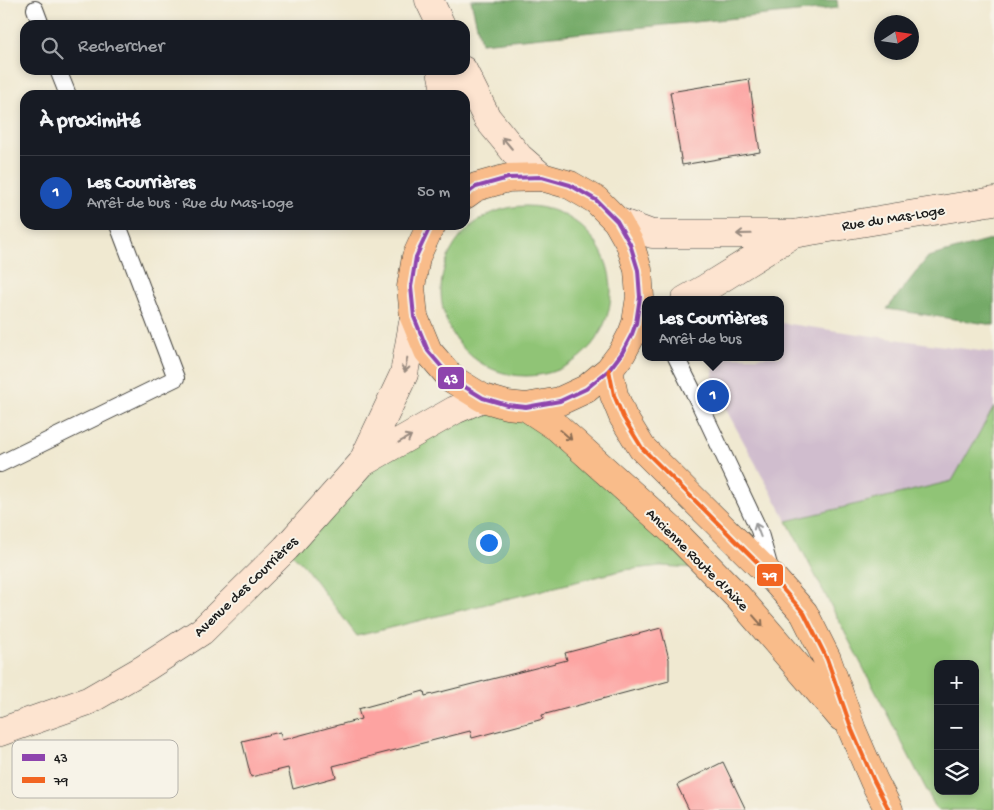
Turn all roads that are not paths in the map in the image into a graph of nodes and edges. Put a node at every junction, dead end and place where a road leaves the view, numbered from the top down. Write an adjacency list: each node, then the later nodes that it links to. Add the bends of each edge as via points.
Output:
1 (428, 0): 4 (main road); 5 (main road)
2 (35, 9): 3 (lane)
3 (39, 20)
4 (431, 20)
5 (438, 20)
6 (60, 75): 9 (lane)
7 (441, 75): 10 (main road)
8 (466, 75): 11 (main road, one-way to 8, via 519,157 487,118)
9 (66, 90)
10 (445, 90)
11 (542, 177): 12 (main road, via 508,178); 14 (main road, via 570,185 596,200)
12 (470, 191)
13 (994, 201): 17 (main road, Rue du Mas-Loge)
14 (616, 221): 17 (main road, Rue du Mas-Loge, one-way to 14, via 652,234); 20 (main road, via 630,244 638,270)
15 (120, 230): 26 (lane, via 176,378)
16 (429, 230): 19 (main road, via 416,257 411,287)
17 (792, 234): 18 (main road, Rue du Mas-Loge)
18 (692, 296)
19 (414, 317): 23 (main road, via 428,351 452,379); 25 (main road, Avenue des Courrières, one-way to 25, via 404,374)
20 (640, 328): 22 (main road)
21 (678, 361): 27 (lane, one-way to 21, via 759,530)
22 (608, 370): 24 (main road, via 586,389 560,401); 27 (main road, via 623,417 642,448)
23 (483, 398): 24 (main road); 25 (main road, Avenue des Courrières, one-way to 23, via 455,410)
24 (526, 407): 29 (main road, Ancienne Route d'Aixe, one-way to 29, via 558,428 676,533 738,597)
25 (362, 463): 28 (main road, Avenue des Courrières, via 286,548 202,631 88,701)
26 (0, 464)
27 (772, 577): 29 (main road, via 804,613 827,658)
28 (1, 728)
29 (852, 730): 30 (main road)
30 (885, 803)

